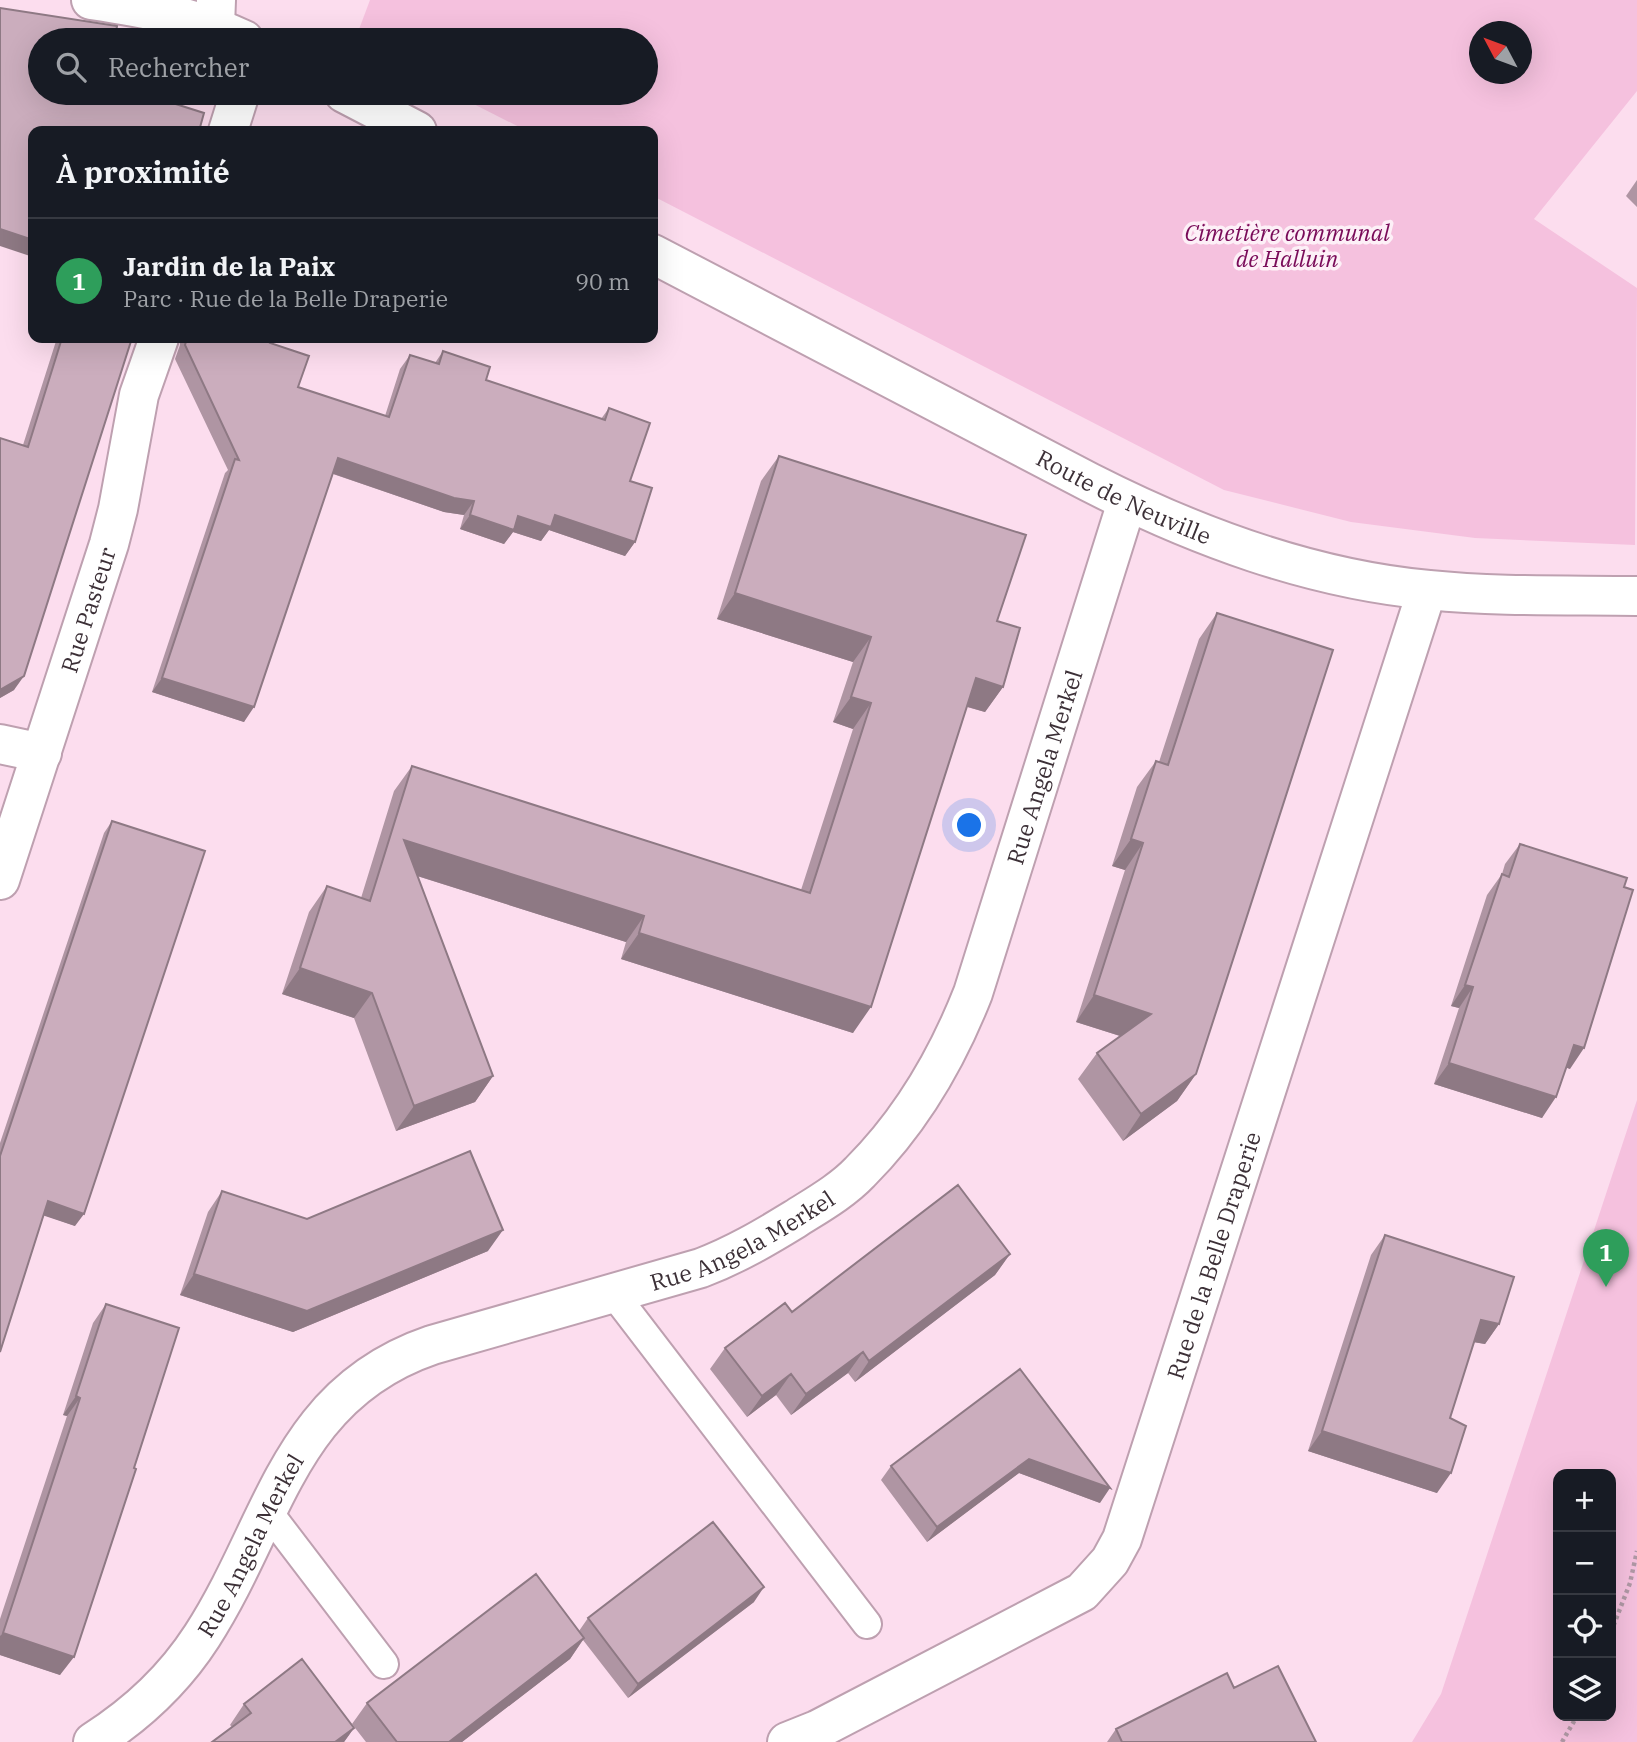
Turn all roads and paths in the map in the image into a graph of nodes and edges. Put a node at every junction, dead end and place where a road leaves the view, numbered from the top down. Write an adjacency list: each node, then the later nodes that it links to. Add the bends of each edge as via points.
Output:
1 (91, 0): 2 (street)
2 (225, 22)
3 (236, 105): 5 (street)
4 (367, 105): 6 (street)
5 (230, 126)
6 (407, 126)
7 (658, 257): 9 (street, Route de Neuville)
8 (157, 343): 13 (street, Rue Pasteur, via 139,395 109,544)
9 (1127, 502): 10 (street, Route de Neuville, via 1283,562); 15 (street, Rue Angela Merkel, via 973,993 959,1030 923,1091 859,1174 811,1209 726,1259)
10 (1427, 590): 11 (street, Route de Neuville); 23 (street, Rue de la Belle Draperie, via 1126,1525 1110,1561 1082,1592)
11 (1637, 596)
12 (0, 744): 13 (street)
13 (42, 753): 14 (street, Rue Pasteur)
14 (0, 880)
15 (614, 1294): 16 (street, Rue Angela Merkel, via 432,1345 386,1364 327,1413 298,1453); 19 (lane)
16 (268, 1512): 20 (lane); 22 (street, Rue Angela Merkel, via 218,1609 185,1660 145,1705)
17 (1637, 1551): 18 (path)
18 (1616, 1619)
19 (867, 1624)
20 (384, 1664)
21 (1574, 1721): 24 (path)
22 (93, 1742)
23 (787, 1742)
24 (1562, 1742)

